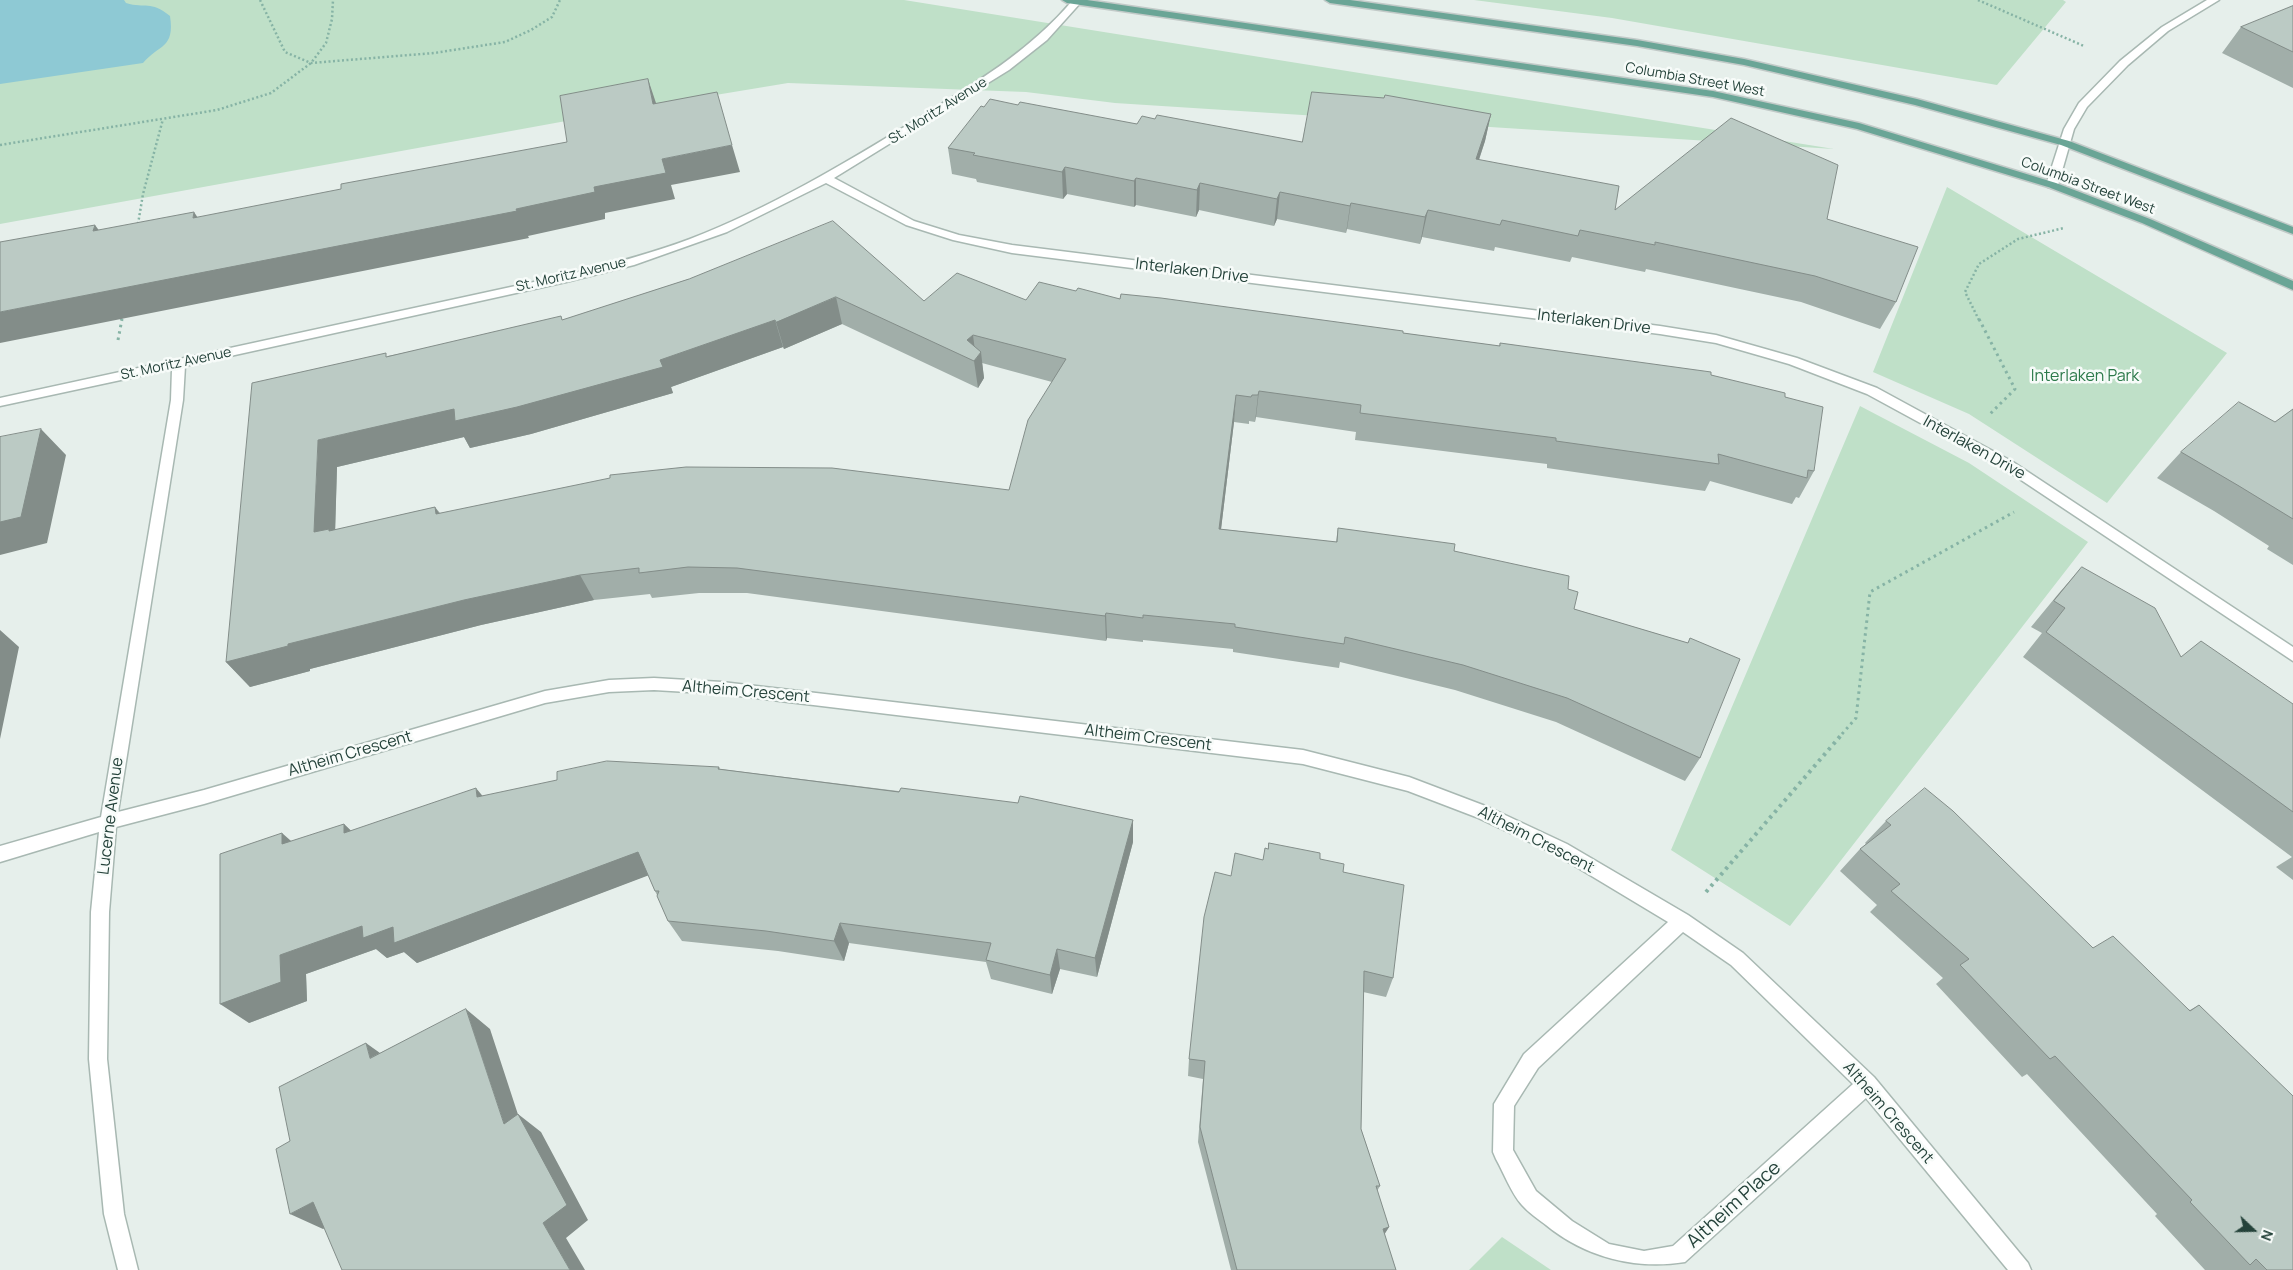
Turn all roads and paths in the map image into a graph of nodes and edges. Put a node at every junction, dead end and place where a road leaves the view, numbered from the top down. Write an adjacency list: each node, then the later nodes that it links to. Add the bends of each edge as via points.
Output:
1 (260, 0): 9 (path, via 266,7 284,52)
2 (333, 0): 9 (path, via 326,43)
3 (560, 0): 9 (path, via 552,16 505,42 434,53)
4 (1074, 0): 13 (street, St. Moritz Avenue, via 1037,46 1006,69); 14 (main road, Columbia Street West, via 1713,94 1859,126)
5 (1330, 0): 11 (main road, Columbia Street West, via 1638,43 1744,62 1917,102)
6 (1978, 0): 8 (path)
7 (2214, 0): 11 (street, via 2165,29 2124,63 2083,105)
8 (2084, 46)
9 (311, 63): 10 (path, via 271,93 217,110)
10 (163, 119): 12 (path); 17 (path)
11 (2065, 143): 14 (street); 16 (main road, Columbia Street West)
12 (0, 145)
13 (827, 179): 21 (street, St. Moritz Avenue, via 758,216 691,243 618,265); 25 (street, Interlaken Drive, via 910,223 957,238 1012,249 1660,330 1716,339 1794,361 1872,391 2008,465)
14 (2052, 185): 18 (main road, Columbia Street West, via 2155,225)
15 (2069, 227): 23 (path, via 2018,239 1979,264 1965,292 2016,389)
16 (2293, 231)
17 (136, 232)
18 (2293, 286)
19 (124, 309): 20 (path)
20 (117, 347)
21 (179, 364): 22 (street, St. Moritz Avenue); 26 (street, Lucerne Avenue, via 177,400)
22 (0, 402)
23 (1986, 418)
24 (2017, 510): 28 (path, via 1870,592 1856,718)
25 (2293, 655)
26 (108, 822): 27 (street, Altheim Crescent); 28 (street, Altheim Crescent, via 545,697 654,684 722,688 1303,757 1360,770 1409,784 1482,812 1561,849); 30 (street, Lucerne Avenue, via 100,912 98,1059 114,1214)
27 (0, 854)
28 (1682, 921): 29 (street, Altheim Crescent, via 1737,958); 29 (street, Altheim Place, via 1531,1061 1504,1104 1503,1152 1529,1198 1565,1228 1605,1253 1644,1261 1678,1255)
29 (1867, 1084): 31 (street, Altheim Crescent)
30 (128, 1270)
31 (2022, 1270)

